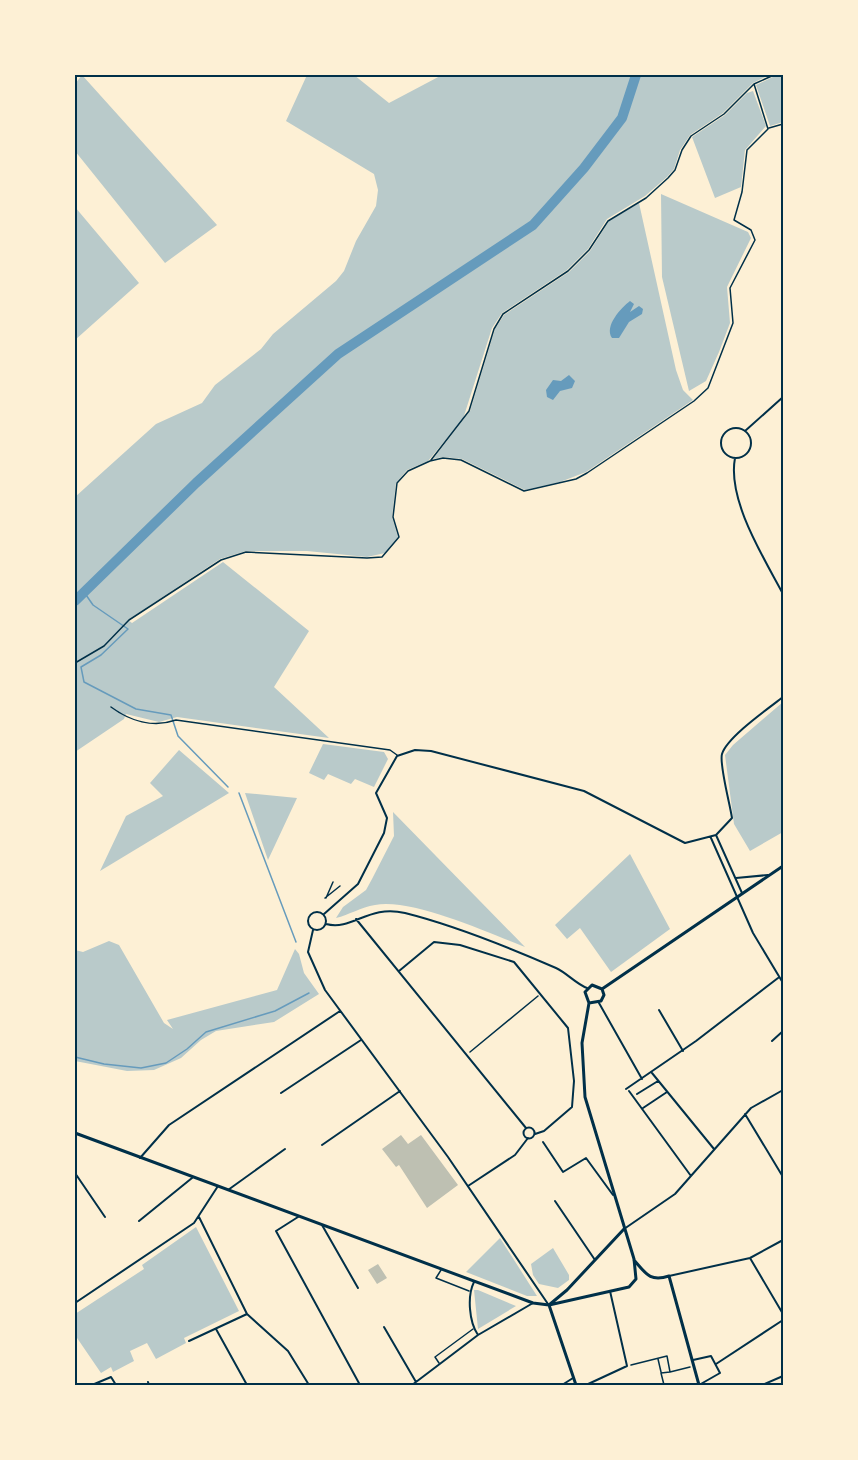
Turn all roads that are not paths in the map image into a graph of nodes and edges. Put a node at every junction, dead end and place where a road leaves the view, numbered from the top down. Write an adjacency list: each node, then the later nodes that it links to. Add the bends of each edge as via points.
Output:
1 (783, 398): 2 (street)
2 (745, 431): 3 (street, via 751,439 750,448 744,456); 3 (street, via 736,429 724,436 723,450)
3 (735, 458): 4 (street, via 736,494)
4 (783, 594)
5 (783, 697): 8 (street, via 722,753 732,818)
6 (111, 706): 7 (lane, via 122,715 160,726 176,720 390,750)
7 (397, 756): 9 (street, via 415,750 452,755 584,791 685,843); 17 (street, via 376,792 387,818 384,833 362,879)
8 (716, 835): 9 (street); 12 (street)
9 (711, 837): 16 (street)
10 (783, 866): 11 (street)
11 (768, 875): 12 (street); 15 (street)
12 (735, 878): 15 (street)
13 (333, 882): 14 (lane, via 325,898)
14 (340, 886)
15 (741, 893): 16 (street)
16 (736, 897): 22 (street); 25 (street)
17 (324, 914): 19 (street); 20 (street, via 316,912 309,916 308,924)
18 (356, 919): 19 (street, via 343,926); 21 (street); 24 (street, via 391,910 441,923 557,968)
19 (326, 924): 20 (street, via 321,930)
20 (313, 930): 29 (street, via 309,957 325,990)
21 (399, 971): 44 (street); 46 (street, via 434,942 460,945 514,962 568,1028 574,1081 571,1110)
22 (778, 978): 23 (street); 33 (street)
23 (783, 983)
24 (587, 988): 25 (street, via 594,985); 26 (street, via 585,997)
25 (602, 989): 27 (street, via 604,995)
26 (589, 1003): 27 (street); 60 (street, via 582,1043 583,1082)
27 (599, 1003): 35 (street)
28 (659, 1010): 33 (street)
29 (341, 1011): 31 (street); 52 (street, via 170,1125)
30 (783, 1031): 32 (street)
31 (361, 1040): 38 (street); 40 (street)
32 (772, 1041)
33 (683, 1051): 34 (street)
34 (651, 1073): 35 (street); 36 (street)
35 (642, 1079): 42 (street, via 628,1090)
36 (658, 1081): 39 (street); 41 (street)
37 (783, 1090): 43 (street)
38 (400, 1091): 49 (street); 58 (street)
39 (667, 1092): 42 (street); 51 (street)
40 (281, 1093)
41 (637, 1095)
42 (643, 1108): 54 (street)
43 (745, 1114): 51 (street); 56 (street)
44 (526, 1128): 46 (street, via 533,1128); 47 (street)
45 (75, 1133): 52 (street)
46 (535, 1134): 47 (street)
47 (528, 1138): 58 (street, via 515,1155)
48 (543, 1142): 60 (street, via 562,1172 586,1158)
49 (322, 1145)
50 (285, 1149): 59 (street)
51 (714, 1149): 54 (street)
52 (140, 1158): 55 (street)
53 (75, 1173): 63 (street)
54 (691, 1176): 67 (street, via 675,1194)
55 (193, 1177): 57 (street); 65 (street)
56 (783, 1177)
57 (218, 1186): 59 (street); 64 (street)
58 (468, 1186): 80 (street)
59 (228, 1190): 62 (street)
60 (613, 1195): 67 (street)
61 (555, 1201): 71 (street)
62 (299, 1216): 66 (street); 99 (street, via 276,1231)
63 (105, 1217)
64 (199, 1217): 78 (street); 81 (street)
65 (139, 1221)
66 (322, 1225): 72 (street); 75 (street)
67 (624, 1229): 70 (street); 71 (street)
68 (783, 1240): 69 (street)
69 (750, 1258): 73 (street); 82 (street)
70 (634, 1259): 73 (street, via 647,1276 656,1280); 77 (street, via 636,1279 629,1287)
71 (595, 1260): 80 (street)
72 (441, 1269): 74 (street); 76 (lane, via 436,1278)
73 (669, 1276): 89 (street)
74 (474, 1282): 76 (street); 79 (street)
75 (358, 1288)
76 (469, 1291): 85 (street)
77 (610, 1291): 80 (street); 102 (street, via 627,1366)
78 (75, 1303)
79 (533, 1303): 80 (street); 87 (street)
80 (549, 1305): 93 (street)
81 (247, 1314): 86 (street); 98 (street, via 288,1351)
82 (783, 1314)
83 (783, 1320): 91 (street)
84 (384, 1327): 94 (street)
85 (474, 1328): 87 (street); 90 (lane, via 435,1357)
86 (216, 1329): 88 (street); 97 (street)
87 (478, 1335): 90 (street)
88 (189, 1341)
89 (693, 1360): 91 (street, via 711,1356); 103 (street)
90 (440, 1363): 94 (street)
91 (716, 1364): 103 (street, via 720,1373)
92 (783, 1376): 104 (street)
93 (573, 1378): 100 (street); 101 (street)
94 (414, 1384)
95 (92, 1385): 96 (street, via 111,1377)
96 (116, 1385)
97 (247, 1385)
98 (309, 1385)
99 (360, 1385)
100 (562, 1385)
101 (576, 1385)
102 (586, 1385)
103 (699, 1385)
104 (762, 1385)

